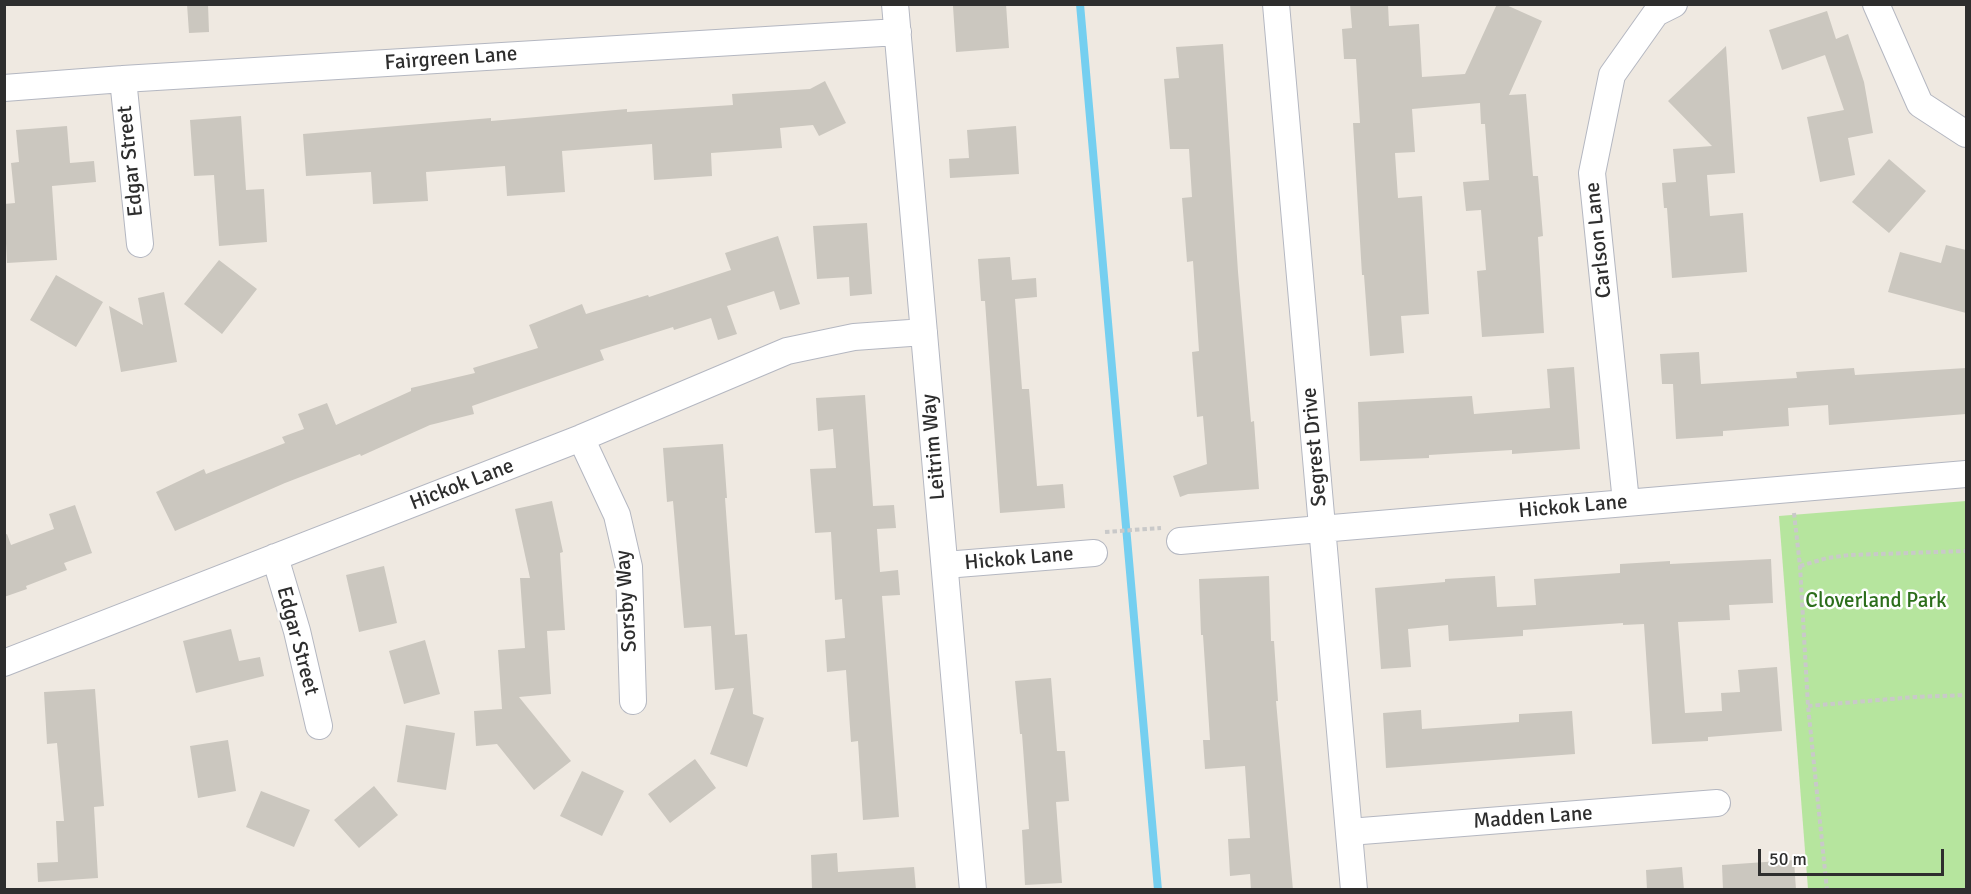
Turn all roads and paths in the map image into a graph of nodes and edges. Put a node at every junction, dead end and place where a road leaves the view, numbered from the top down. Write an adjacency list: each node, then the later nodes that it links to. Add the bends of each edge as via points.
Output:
1 (895, 4): 5 (street, Leitrim Way)
2 (1276, 4): 16 (street, Segrest Drive)
3 (1674, 4): 14 (street, Carlson Lane, via 1656,13 1612,75 1592,173)
4 (1876, 4): 8 (street, via 1920,104)
5 (898, 32): 6 (street, Fairgreen Lane); 10 (street, Leitrim Way)
6 (123, 79): 7 (street, Fairgreen Lane); 9 (street, Edgar Street)
7 (4, 88)
8 (1966, 134)
9 (140, 244)
10 (924, 332): 11 (street, Hickok Lane, via 854,337 787,351); 21 (street, Leitrim Way)
11 (581, 438): 20 (street, Hickok Lane); 25 (street, Sorsby Way, via 617,515 629,567)
12 (1966, 474): 13 (street, Hickok Lane)
13 (1790, 488): 14 (street, Hickok Lane); 22 (path)
14 (1626, 502): 16 (street, Hickok Lane)
15 (1112, 531): 17 (path)
16 (1322, 531): 17 (street, Hickok Lane); 29 (street, Segrest Drive)
17 (1170, 535)
18 (1966, 551): 22 (path, via 1849,555)
19 (1094, 553): 21 (street, Hickok Lane)
20 (275, 557): 23 (street, Hickok Lane); 27 (street, Edgar Street)
21 (945, 565): 30 (street, Leitrim Way)
22 (1800, 566): 26 (path)
23 (4, 663)
24 (1966, 695): 26 (path)
25 (633, 701)
26 (1808, 706): 32 (path)
27 (319, 726)
28 (1717, 803): 29 (street, Madden Lane)
29 (1349, 832): 31 (street, Segrest Drive)
30 (973, 890)
31 (1354, 890)
32 (1827, 890)

